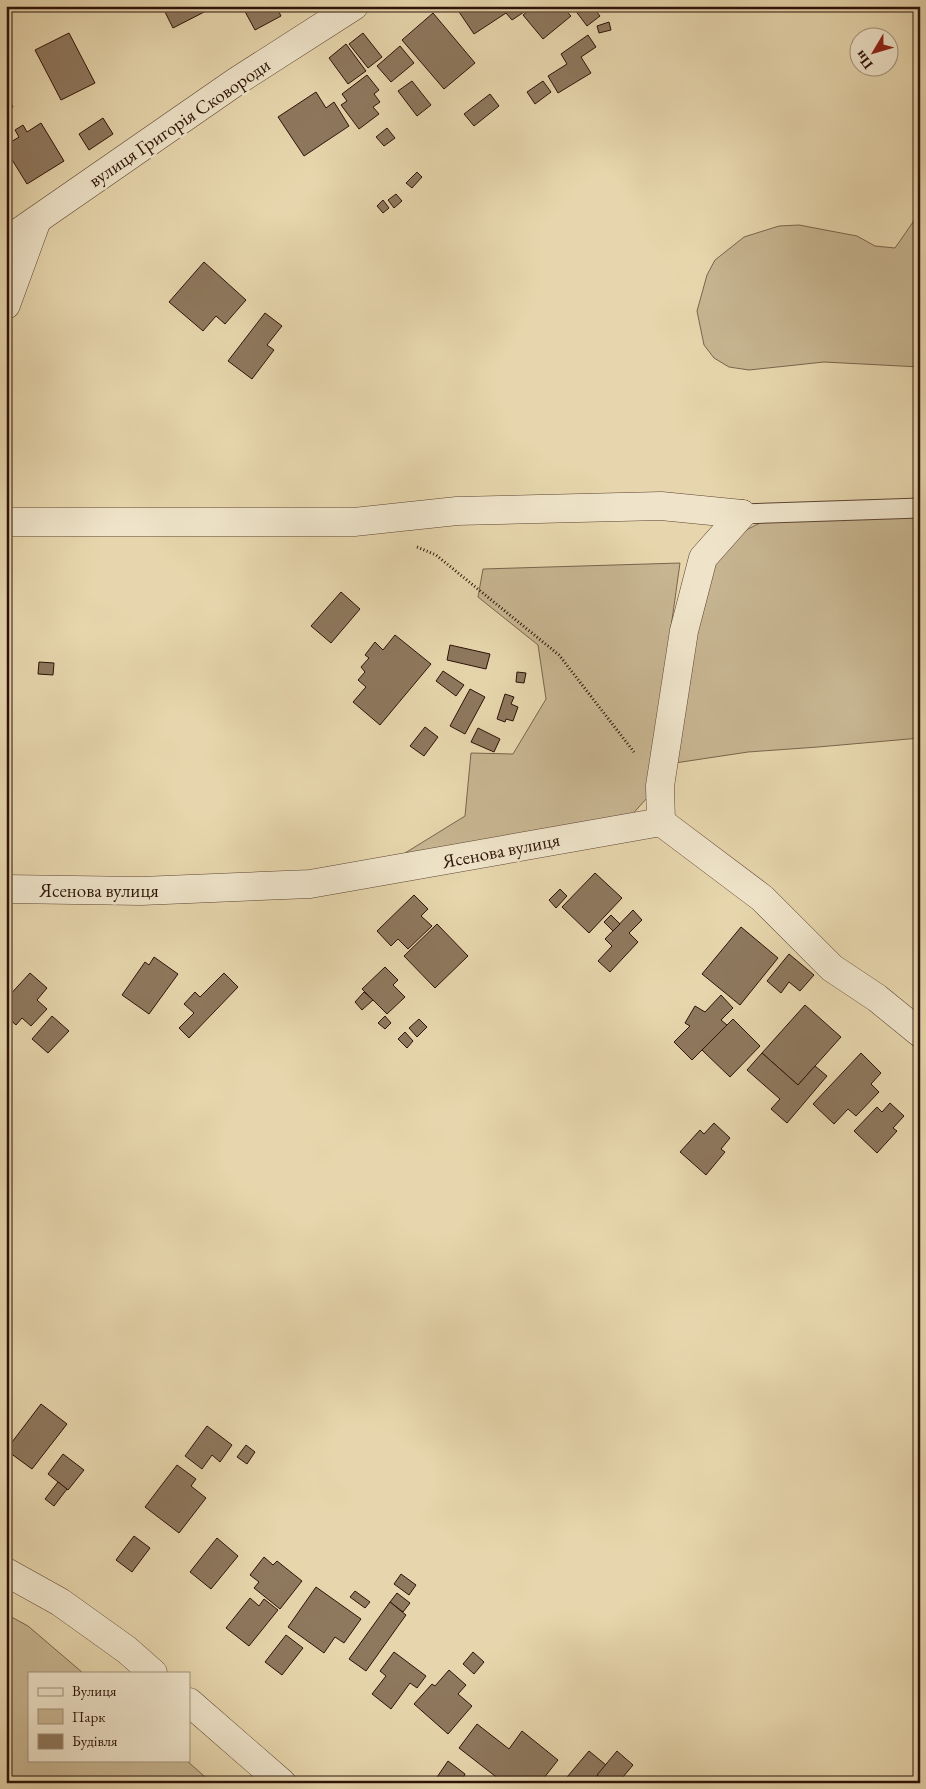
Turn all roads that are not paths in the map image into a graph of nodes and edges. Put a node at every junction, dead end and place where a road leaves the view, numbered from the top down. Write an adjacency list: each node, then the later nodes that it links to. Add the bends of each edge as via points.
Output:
1 (354, 6): 2 (street, вулиця Григорія Сковороди, via 237,81)
2 (37, 220): 3 (street, вулиця Григорія Сковороди); 4 (street)
3 (6, 241)
4 (6, 305)
5 (920, 508): 6 (lane)
6 (742, 514): 7 (street, via 661,506 457,511 354,522); 8 (street, via 704,558 684,631 660,786)
7 (6, 522)
8 (661, 822): 9 (street, Ясенова вулиця, via 310,884 141,891); 10 (street, via 762,898 832,968)
9 (6, 889)
10 (920, 1032)
11 (6, 1572): 12 (street, via 60,1602)
12 (152, 1672)
13 (190, 1703): 14 (street)
14 (282, 1783)

